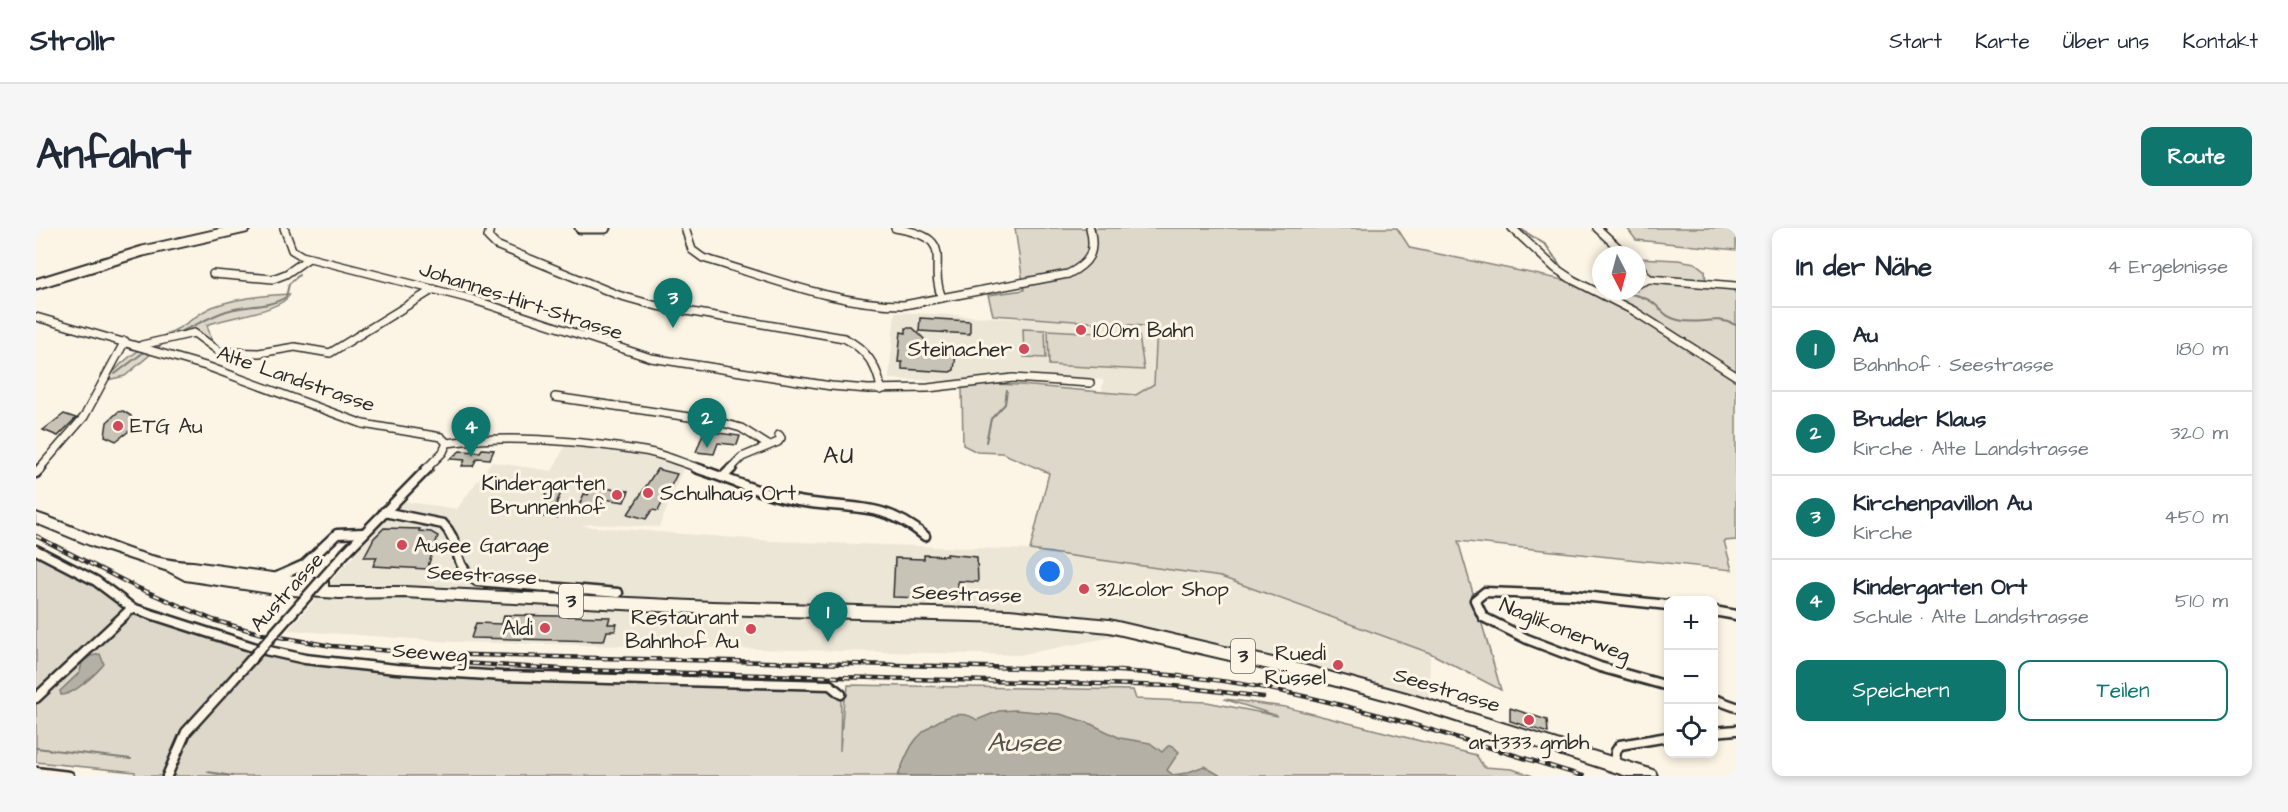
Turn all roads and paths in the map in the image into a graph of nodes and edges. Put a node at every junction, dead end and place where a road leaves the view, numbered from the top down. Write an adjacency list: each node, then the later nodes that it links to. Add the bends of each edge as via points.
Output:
1 (245, 228): 17 (street, via 131,254)
2 (284, 228): 12 (street, Johannes-Hirt-Strasse, via 292,250)
3 (489, 228): 28 (street, via 488,237 496,244 634,300 685,313 844,338 868,354)
4 (580, 228): 5 (street)
5 (605, 228)
6 (685, 228): 21 (street, via 692,250 704,258 848,301 893,305)
7 (895, 228): 21 (street, via 928,236 935,245)
8 (1090, 228): 21 (street, via 1094,254 1080,268 1054,278)
9 (1512, 228): 19 (street, via 1555,268)
10 (1597, 228): 11 (street)
11 (1616, 246)
12 (309, 258): 13 (street, via 273,279); 20 (street, Johannes-Hirt-Strasse)
13 (213, 274)
14 (1646, 275): 15 (street)
15 (1649, 279): 16 (street); 18 (street)
16 (1646, 280)
17 (36, 285)
18 (1736, 285)
19 (1592, 286)
20 (434, 289): 25 (street, via 330,353 295,347 259,353 220,352 194,333); 28 (street, Johannes-Hirt-Strasse, via 645,357)
21 (942, 298)
22 (1616, 300): 26 (street)
23 (36, 317): 24 (street, Alte Landstrasse)
24 (124, 341): 25 (street, Alte Landstrasse); 33 (street, via 84,417)
25 (140, 346): 31 (street, Alte Landstrasse, via 214,369 333,415 363,424 441,436)
26 (1736, 376)
27 (1090, 383): 28 (street, Johannes-Hirt-Strasse, via 1013,378)
28 (881, 390)
29 (555, 397): 32 (street, via 716,421 741,428)
30 (779, 435): 32 (street, via 778,442)
31 (447, 443): 34 (street, Alte Landstrasse, via 530,440 624,447 668,456); 35 (street, Austrasse, via 443,452)
32 (768, 445): 34 (street, via 742,457)
33 (36, 473)
34 (725, 475): 38 (street, Alte Landstrasse, via 796,501 888,512)
35 (384, 512): 37 (street, Austrasse); 45 (street, via 443,524 455,540 458,564 464,575 477,581)
36 (36, 518): 41 (main road, Seestrasse / 3)
37 (364, 533): 40 (street, via 345,530 327,541); 61 (street, Austrasse, bridge, via 186,732)
38 (925, 536)
39 (36, 550): 47 (street, Seeweg, via 96,581)
40 (305, 565): 42 (street); 43 (street)
41 (172, 567): 42 (main road, Seestrasse / 3); 44 (main road, Seestrasse / 3, via 185,575 276,589)
42 (270, 579): 43 (main road, Seestrasse / 3)
43 (313, 584): 44 (main road, Seestrasse / 3)
44 (369, 591): 58 (main road, Seestrasse / 3, via 615,604 1009,616 1109,626 1406,699)
45 (618, 593)
46 (1664, 605): 50 (street, Naglikonerweg, via 1573,595 1485,592 1475,600 1483,617 1527,639)
47 (132, 608): 51 (street, Seeweg, via 256,648 304,659 503,676 830,685); 52 (street)
48 (1718, 612): 49 (street)
49 (1736, 615)
50 (1664, 685)
51 (841, 694)
52 (36, 698)
53 (1718, 701): 54 (street)
54 (1736, 707)
55 (1736, 730): 56 (street)
56 (1718, 732)
57 (1664, 738): 58 (street, via 1620,746)
58 (1614, 765): 62 (main road, Seestrasse / 3)
59 (36, 772): 60 (street)
60 (69, 776)
61 (167, 776)
62 (1650, 776)

